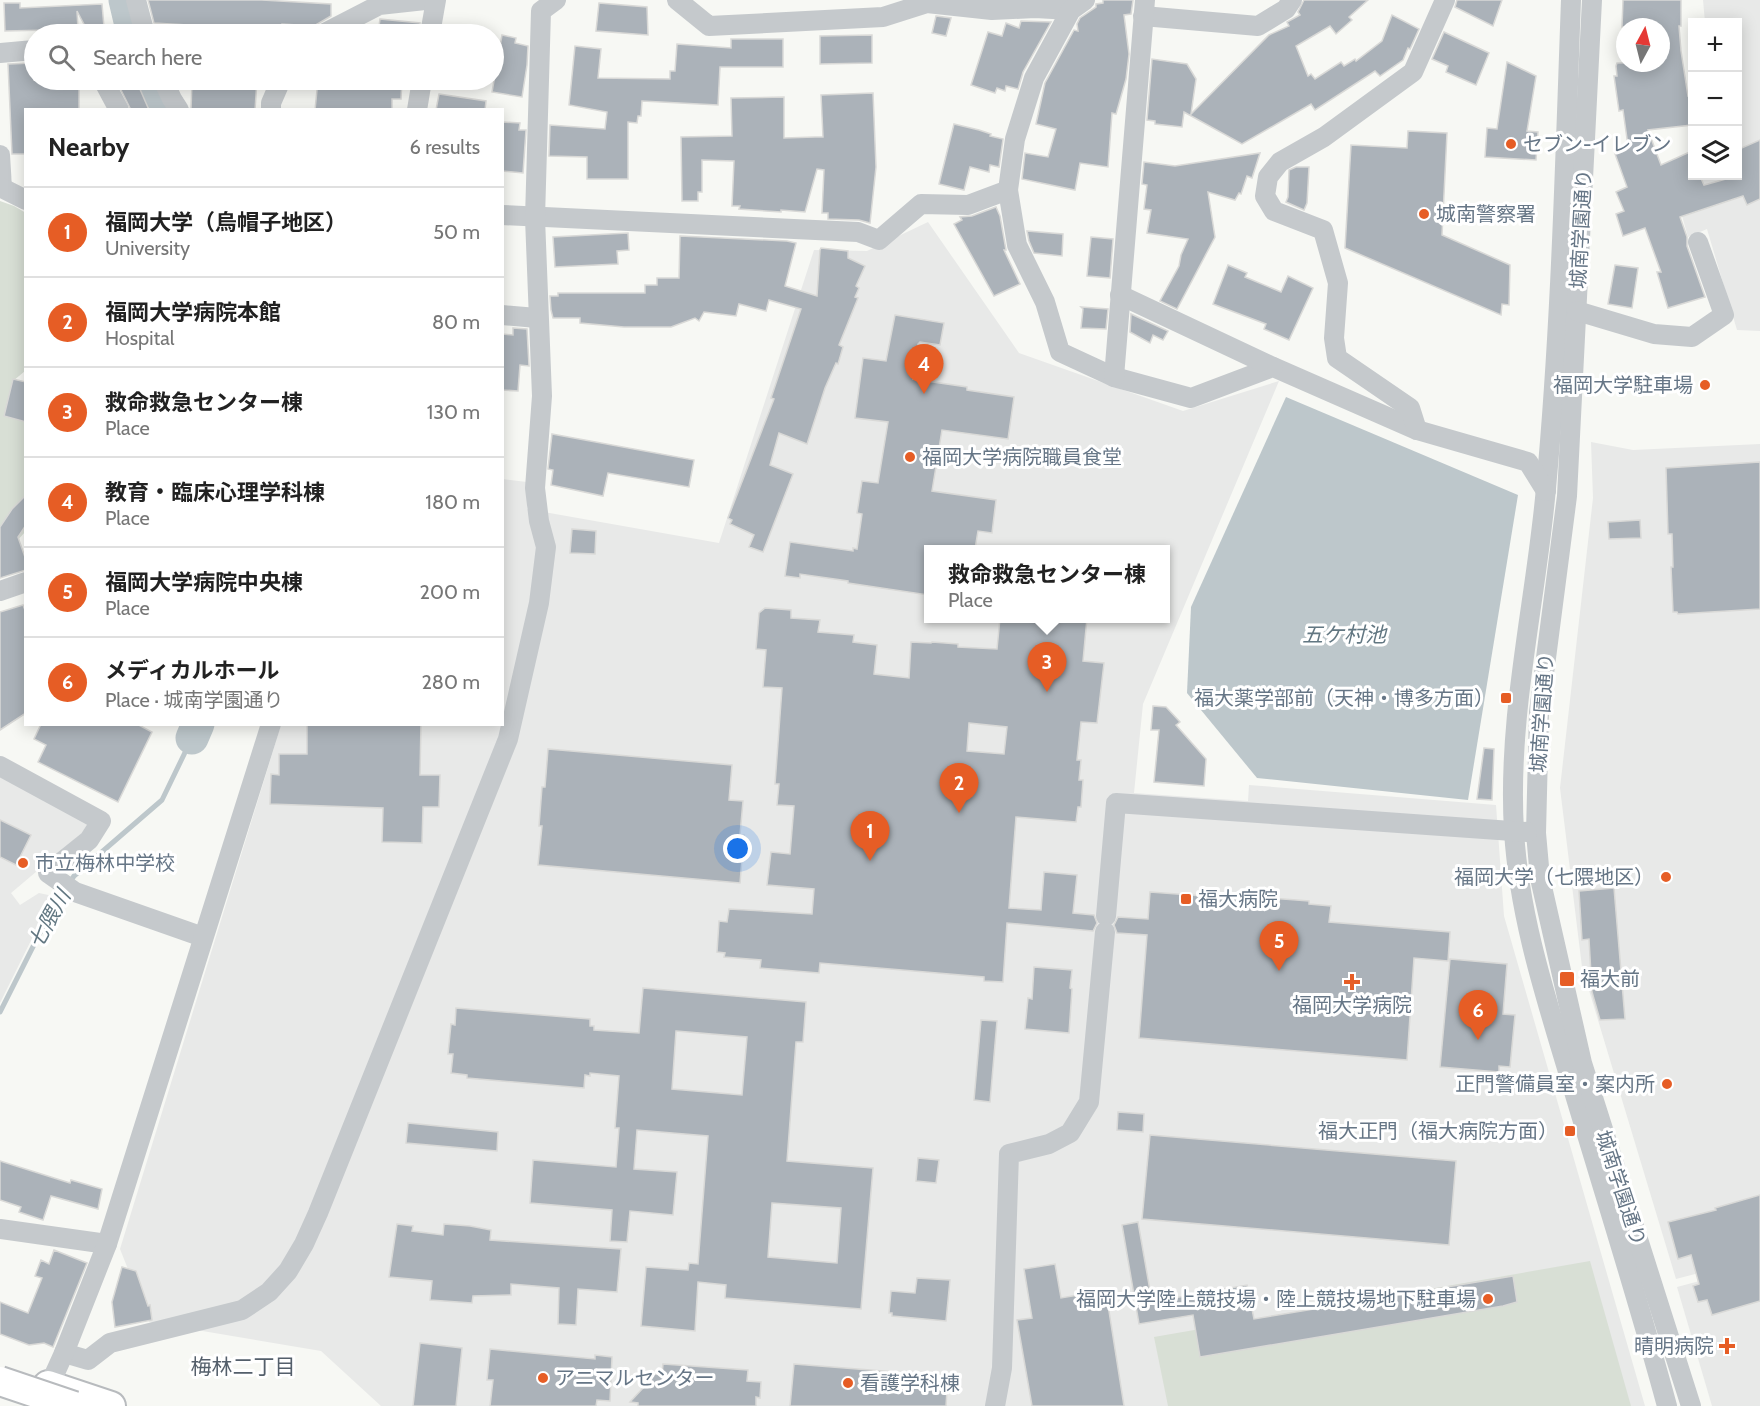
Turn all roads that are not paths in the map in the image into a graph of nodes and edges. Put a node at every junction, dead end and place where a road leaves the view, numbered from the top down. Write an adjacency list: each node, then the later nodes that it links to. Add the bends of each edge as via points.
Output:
1 (136, 0): 14 (street)
2 (425, 0): 15 (street, via 379,5)
3 (436, 0): 16 (street)
4 (677, 0): 13 (street, via 709,26)
5 (1292, 0): 12 (street, via 1286,9 1257,26)
6 (1445, 0): 40 (street, via 1413,72 1324,137 1280,162 1268,177 1265,196 1274,211 1323,230 1338,284 1334,338 1337,358 1410,408)
7 (1571, 0): 41 (street, 城南学園通り, via 1559,309)
8 (1592, 0): 35 (street, 城南学園通り)
9 (547, 4): 32 (street)
10 (1035, 4): 11 (street); 13 (street, via 992,10 927,3)
11 (1078, 5): 29 (street, via 1034,78 1015,139)
12 (1144, 8): 34 (street)
13 (879, 9)
14 (142, 24)
15 (342, 24)
16 (432, 24)
17 (24, 51): 18 (street)
18 (0, 53)
19 (108, 90): 23 (street)
20 (168, 90): 24 (street)
21 (277, 90): 25 (street)
22 (420, 90): 26 (street)
23 (118, 108)
24 (179, 108)
25 (271, 108)
26 (417, 108)
27 (0, 155): 28 (street)
28 (1, 188): 30 (street)
29 (1008, 190): 32 (street, via 968,205 921,204 879,240 858,232); 39 (street, via 1017,245 1045,302 1060,352)
30 (24, 199)
31 (504, 215): 32 (street)
32 (535, 218): 37 (street)
33 (1698, 242): 35 (street, via 1724,315 1692,337 1654,334)
34 (1120, 295): 38 (street); 39 (street)
35 (1577, 311): 47 (street, 城南学園通り, via 1567,496 1539,712)
36 (504, 315): 37 (street)
37 (537, 318): 51 (street, via 542,396 535,488 546,547 539,603 508,740 304,1244 269,1292 242,1310 110,1343 88,1360)
38 (1273, 367): 39 (street, via 1191,398); 40 (street)
39 (1114, 377)
40 (1418, 430): 41 (street, via 1528,462)
41 (1546, 491): 46 (street, 城南学園通り, via 1517,710)
42 (24, 583): 43 (street)
43 (0, 591)
44 (270, 726): 48 (street)
45 (0, 766): 48 (street, via 101,821 89,840 48,873 75,892)
46 (1514, 831): 47 (street); 56 (street, via 1116,803 1089,1102 1070,1133 1049,1144 1009,1154 1002,1368); 57 (street, 城南学園通り, via 1519,882 1536,966)
47 (1536, 833): 58 (street, 城南学園通り, via 1540,878 1582,1063)
48 (203, 937): 50 (street)
49 (0, 1229): 50 (street)
50 (108, 1244): 51 (street)
51 (64, 1353): 53 (street)
52 (1, 1378): 53 (highway); 54 (highway, bridge)
53 (45, 1396): 55 (highway)
54 (74, 1406)
55 (111, 1406)
56 (995, 1406)
57 (1667, 1406)
58 (1691, 1406)

